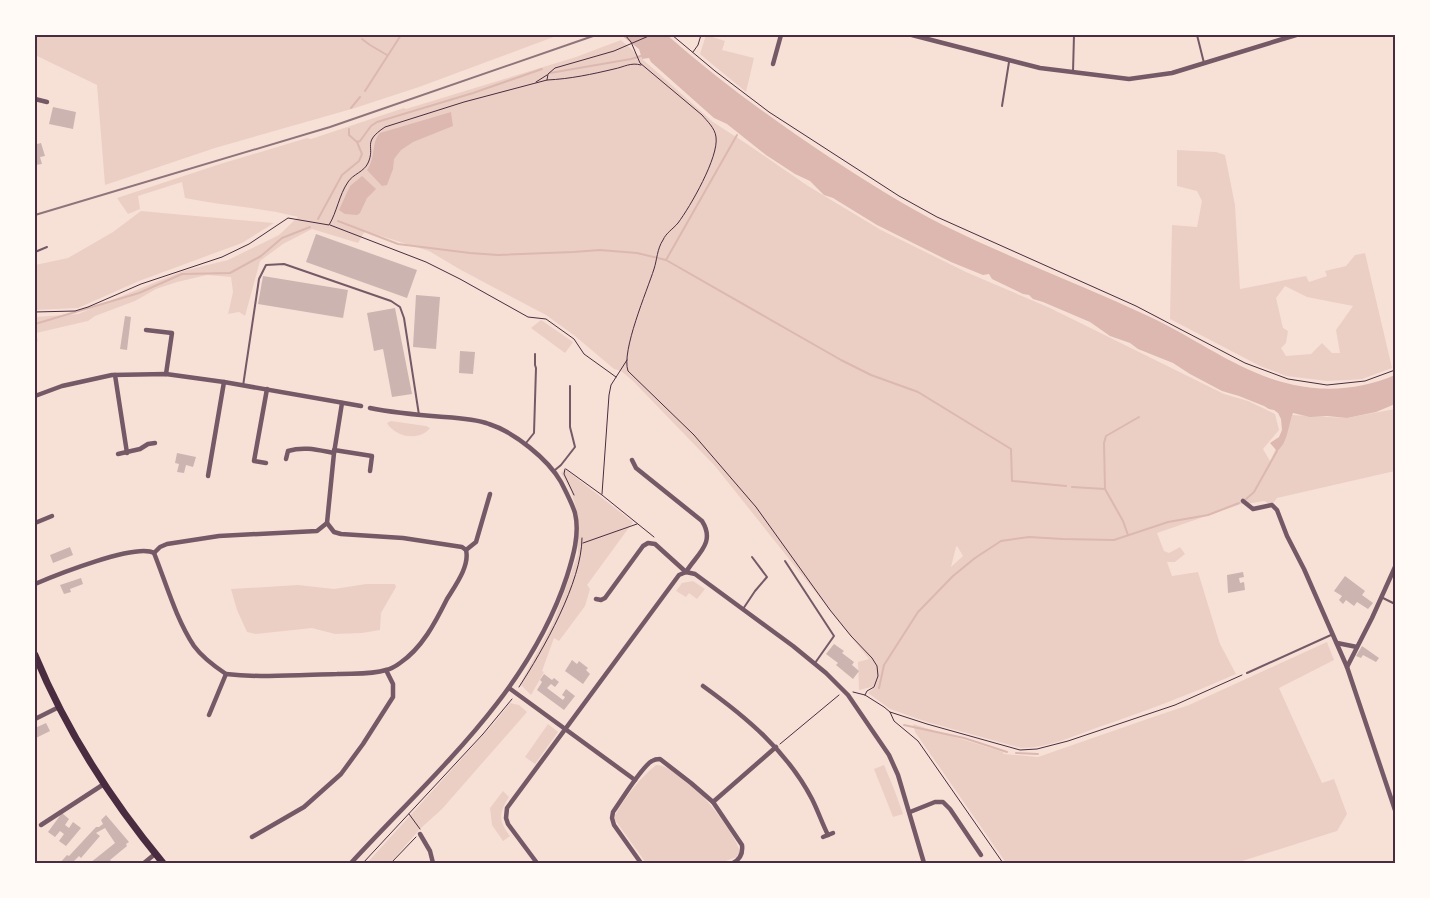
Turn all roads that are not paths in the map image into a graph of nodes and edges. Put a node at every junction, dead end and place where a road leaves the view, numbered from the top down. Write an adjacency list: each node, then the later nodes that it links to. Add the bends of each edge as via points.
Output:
1 (781, 35): 8 (street)
2 (912, 35): 6 (street)
3 (1074, 35): 9 (lane)
4 (1197, 35): 7 (lane)
5 (1296, 35): 7 (street)
6 (1009, 60): 9 (street); 12 (lane)
7 (1204, 63): 9 (street, via 1172,73 1138,78)
8 (773, 64)
9 (1073, 72)
10 (35, 99): 11 (street)
11 (47, 102)
12 (1002, 106)
13 (47, 247): 14 (lane)
14 (35, 252)
15 (150, 338): 17 (street, via 149,330 172,334)
16 (535, 354): 29 (lane, via 534,433)
17 (166, 374): 18 (street); 19 (street)
18 (115, 375): 23 (street, via 62,386); 31 (street)
19 (224, 382): 20 (street); 38 (street)
20 (243, 386): 22 (street); 27 (lane, via 260,279 266,265 284,264 392,301 400,307)
21 (570, 386): 36 (lane, via 570,427 575,447)
22 (267, 389): 24 (street); 35 (street, via 254,461)
23 (35, 396)
24 (342, 403): 25 (street); 30 (street)
25 (361, 406)
26 (370, 408): 27 (street)
27 (419, 415): 29 (street, via 490,424)
28 (155, 443): 31 (street)
29 (524, 444): 36 (street)
30 (334, 452): 33 (street, via 296,448 288,450); 37 (street, via 372,456); 44 (street)
31 (127, 453): 32 (street)
32 (118, 454)
33 (286, 459)
34 (632, 460): 51 (street, via 636,468 693,513 707,529 705,546)
35 (266, 463)
36 (554, 470): 67 (street, via 575,513 574,548 552,614)
37 (370, 471)
38 (208, 476)
39 (490, 494): 46 (street, via 476,542)
40 (1243, 501): 57 (street, via 1253,509 1272,505 1277,510)
41 (52, 516): 42 (street)
42 (46, 519): 43 (street); 45 (street)
43 (35, 523)
44 (327, 524): 46 (street, via 341,534 410,539); 47 (street, via 317,531 219,536 167,544)
45 (48, 525)
46 (466, 550): 63 (street, via 458,578 435,622 411,655)
47 (154, 553): 52 (street, via 139,551 88,563); 65 (street, via 194,645 214,667)
48 (752, 557): 56 (lane, via 767,576)
49 (785, 561): 61 (lane, via 834,636)
50 (1395, 567): 53 (street)
51 (686, 572): 54 (street, via 655,544 648,543 605,598); 56 (street, via 695,574); 71 (street, via 679,575)
52 (35, 584)
53 (1381, 597): 55 (lane); 59 (street)
54 (596, 599)
55 (1395, 604)
56 (743, 609): 61 (street)
57 (1333, 635): 58 (street); 64 (lane)
58 (1336, 643): 59 (street); 62 (street)
59 (1357, 647): 62 (street)
60 (35, 655): 68 (main road)
61 (815, 663): 77 (street, via 846,693 889,755)
62 (1347, 667): 76 (street)
63 (386, 670): 65 (street, via 256,677); 81 (street, via 393,684 393,697 341,774 304,807)
64 (1247, 673)
65 (226, 674): 69 (street)
66 (703, 686): 72 (street, via 740,712)
67 (509, 688): 71 (street); 86 (street, via 461,746)
68 (59, 707): 70 (street); 74 (main road)
69 (209, 715)
70 (35, 719)
71 (565, 730): 73 (street); 88 (street, via 507,808 506,818 512,829)
72 (776, 747): 75 (street); 80 (street, via 812,798)
73 (635, 780): 75 (street, via 650,762 660,759); 89 (street, via 612,818)
74 (104, 784): 78 (street); 82 (main road)
75 (713, 802): 90 (street, via 742,845 741,856)
76 (1395, 810)
77 (910, 812): 83 (street, via 943,802); 91 (street)
78 (41, 825)
79 (420, 834): 87 (street)
80 (828, 835)
81 (252, 837)
82 (155, 854): 84 (street); 85 (main road)
83 (981, 855)
84 (144, 863)
85 (163, 863)
86 (351, 863)
87 (433, 863)
88 (537, 863)
89 (642, 863)
90 (733, 863)
91 (924, 863)

